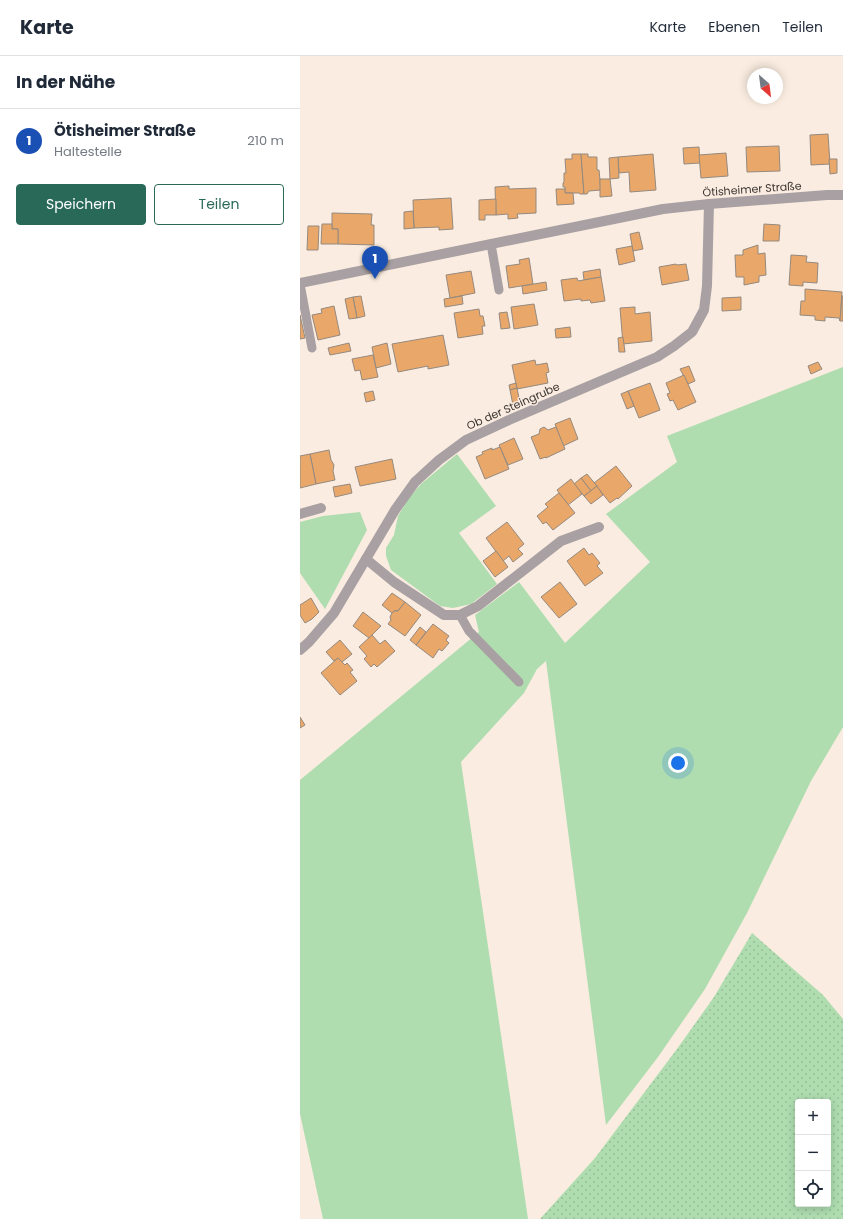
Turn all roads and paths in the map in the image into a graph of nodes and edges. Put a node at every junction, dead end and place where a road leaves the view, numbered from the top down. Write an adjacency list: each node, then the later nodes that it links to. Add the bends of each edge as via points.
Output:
1 (843, 195): 2 (street, Ötisheimer Straße)
2 (708, 204): 3 (street, Ötisheimer Straße, via 663,209); 10 (street, Ob der Steingrube, via 708,286 704,310 692,332 657,357 466,440 415,482)
3 (491, 244): 4 (street, Ötisheimer Straße); 5 (lane)
4 (300, 284): 6 (lane)
5 (498, 290)
6 (312, 348)
7 (321, 508): 8 (street)
8 (300, 514)
9 (599, 527): 11 (street, via 561,541 478,606)
10 (366, 559): 11 (street, via 394,582 444,615); 12 (street, Ob der Steingrube, via 334,613)
11 (460, 615): 13 (lane, via 469,631)
12 (300, 650)
13 (519, 682)

